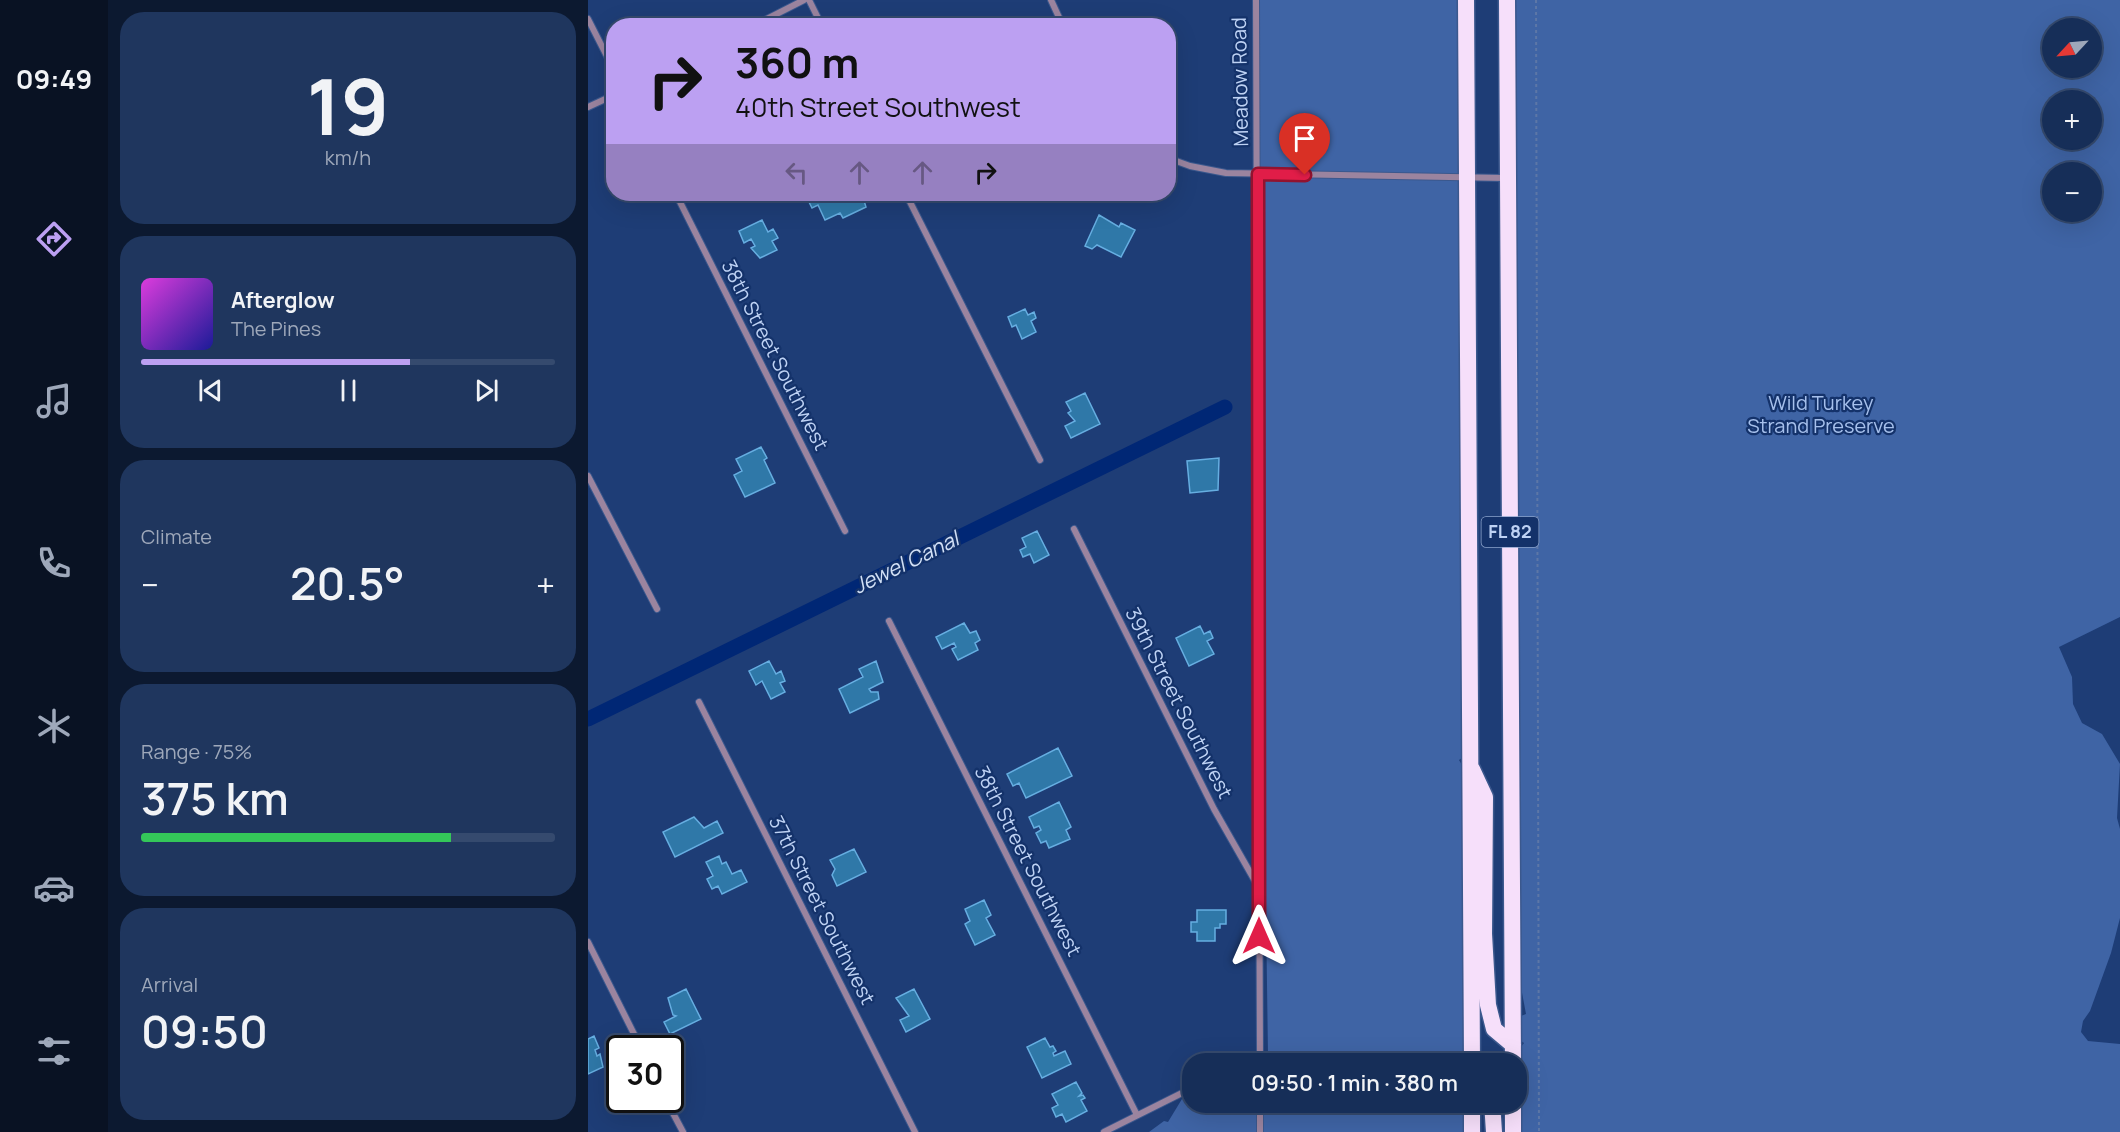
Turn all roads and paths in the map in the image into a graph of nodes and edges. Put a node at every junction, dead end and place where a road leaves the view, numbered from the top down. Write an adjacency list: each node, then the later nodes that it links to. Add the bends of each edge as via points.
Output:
1 (804, 0): 8 (street)
2 (809, 0): 9 (street)
3 (1051, 0): 10 (street)
4 (1256, 0): 16 (street, Meadow Road)
5 (1466, 0): 17 (highway, FL 82)
6 (1508, 0): 18 (highway, FL 82)
7 (1536, 0): 50 (path)
8 (769, 18)
9 (818, 18)
10 (1060, 18)
11 (588, 19): 12 (street)
12 (606, 54)
13 (606, 99): 14 (street)
14 (588, 107)
15 (1176, 160): 16 (street, via 1210,171)
16 (1258, 174): 17 (street); 29 (street, Meadow Road)
17 (1467, 177): 18 (street); 28 (highway, FL 82)
18 (1509, 178): 32 (highway, FL 82)
19 (680, 201): 24 (street, 38th Street Southwest)
20 (910, 201): 21 (street)
21 (1040, 460)
22 (588, 476): 25 (street)
23 (1074, 529): 29 (street, 39th Street Southwest, via 1214,809)
24 (845, 531)
25 (657, 609)
26 (889, 621): 42 (street, 38th Street Southwest)
27 (699, 702): 44 (street, 37th Street Southwest)
28 (1470, 763): 32 (highway, via 1485,797 1489,1012 1494,1029); 34 (highway, FL 82)
29 (1259, 889): 33 (street, Meadow Road)
30 (588, 942): 31 (street)
31 (634, 1035)
32 (1513, 1045): 35 (highway, FL 82)
33 (1260, 1053)
34 (1472, 1053)
35 (1513, 1053)
36 (1182, 1093): 42 (street)
37 (673, 1113): 43 (street)
38 (1260, 1113): 46 (street)
39 (1472, 1113): 47 (highway)
40 (1493, 1113): 48 (highway)
41 (1513, 1113): 49 (highway)
42 (1137, 1115): 45 (street)
43 (683, 1132)
44 (915, 1132)
45 (1104, 1132)
46 (1260, 1132)
47 (1472, 1132)
48 (1494, 1132)
49 (1513, 1132)
50 (1539, 1132)

